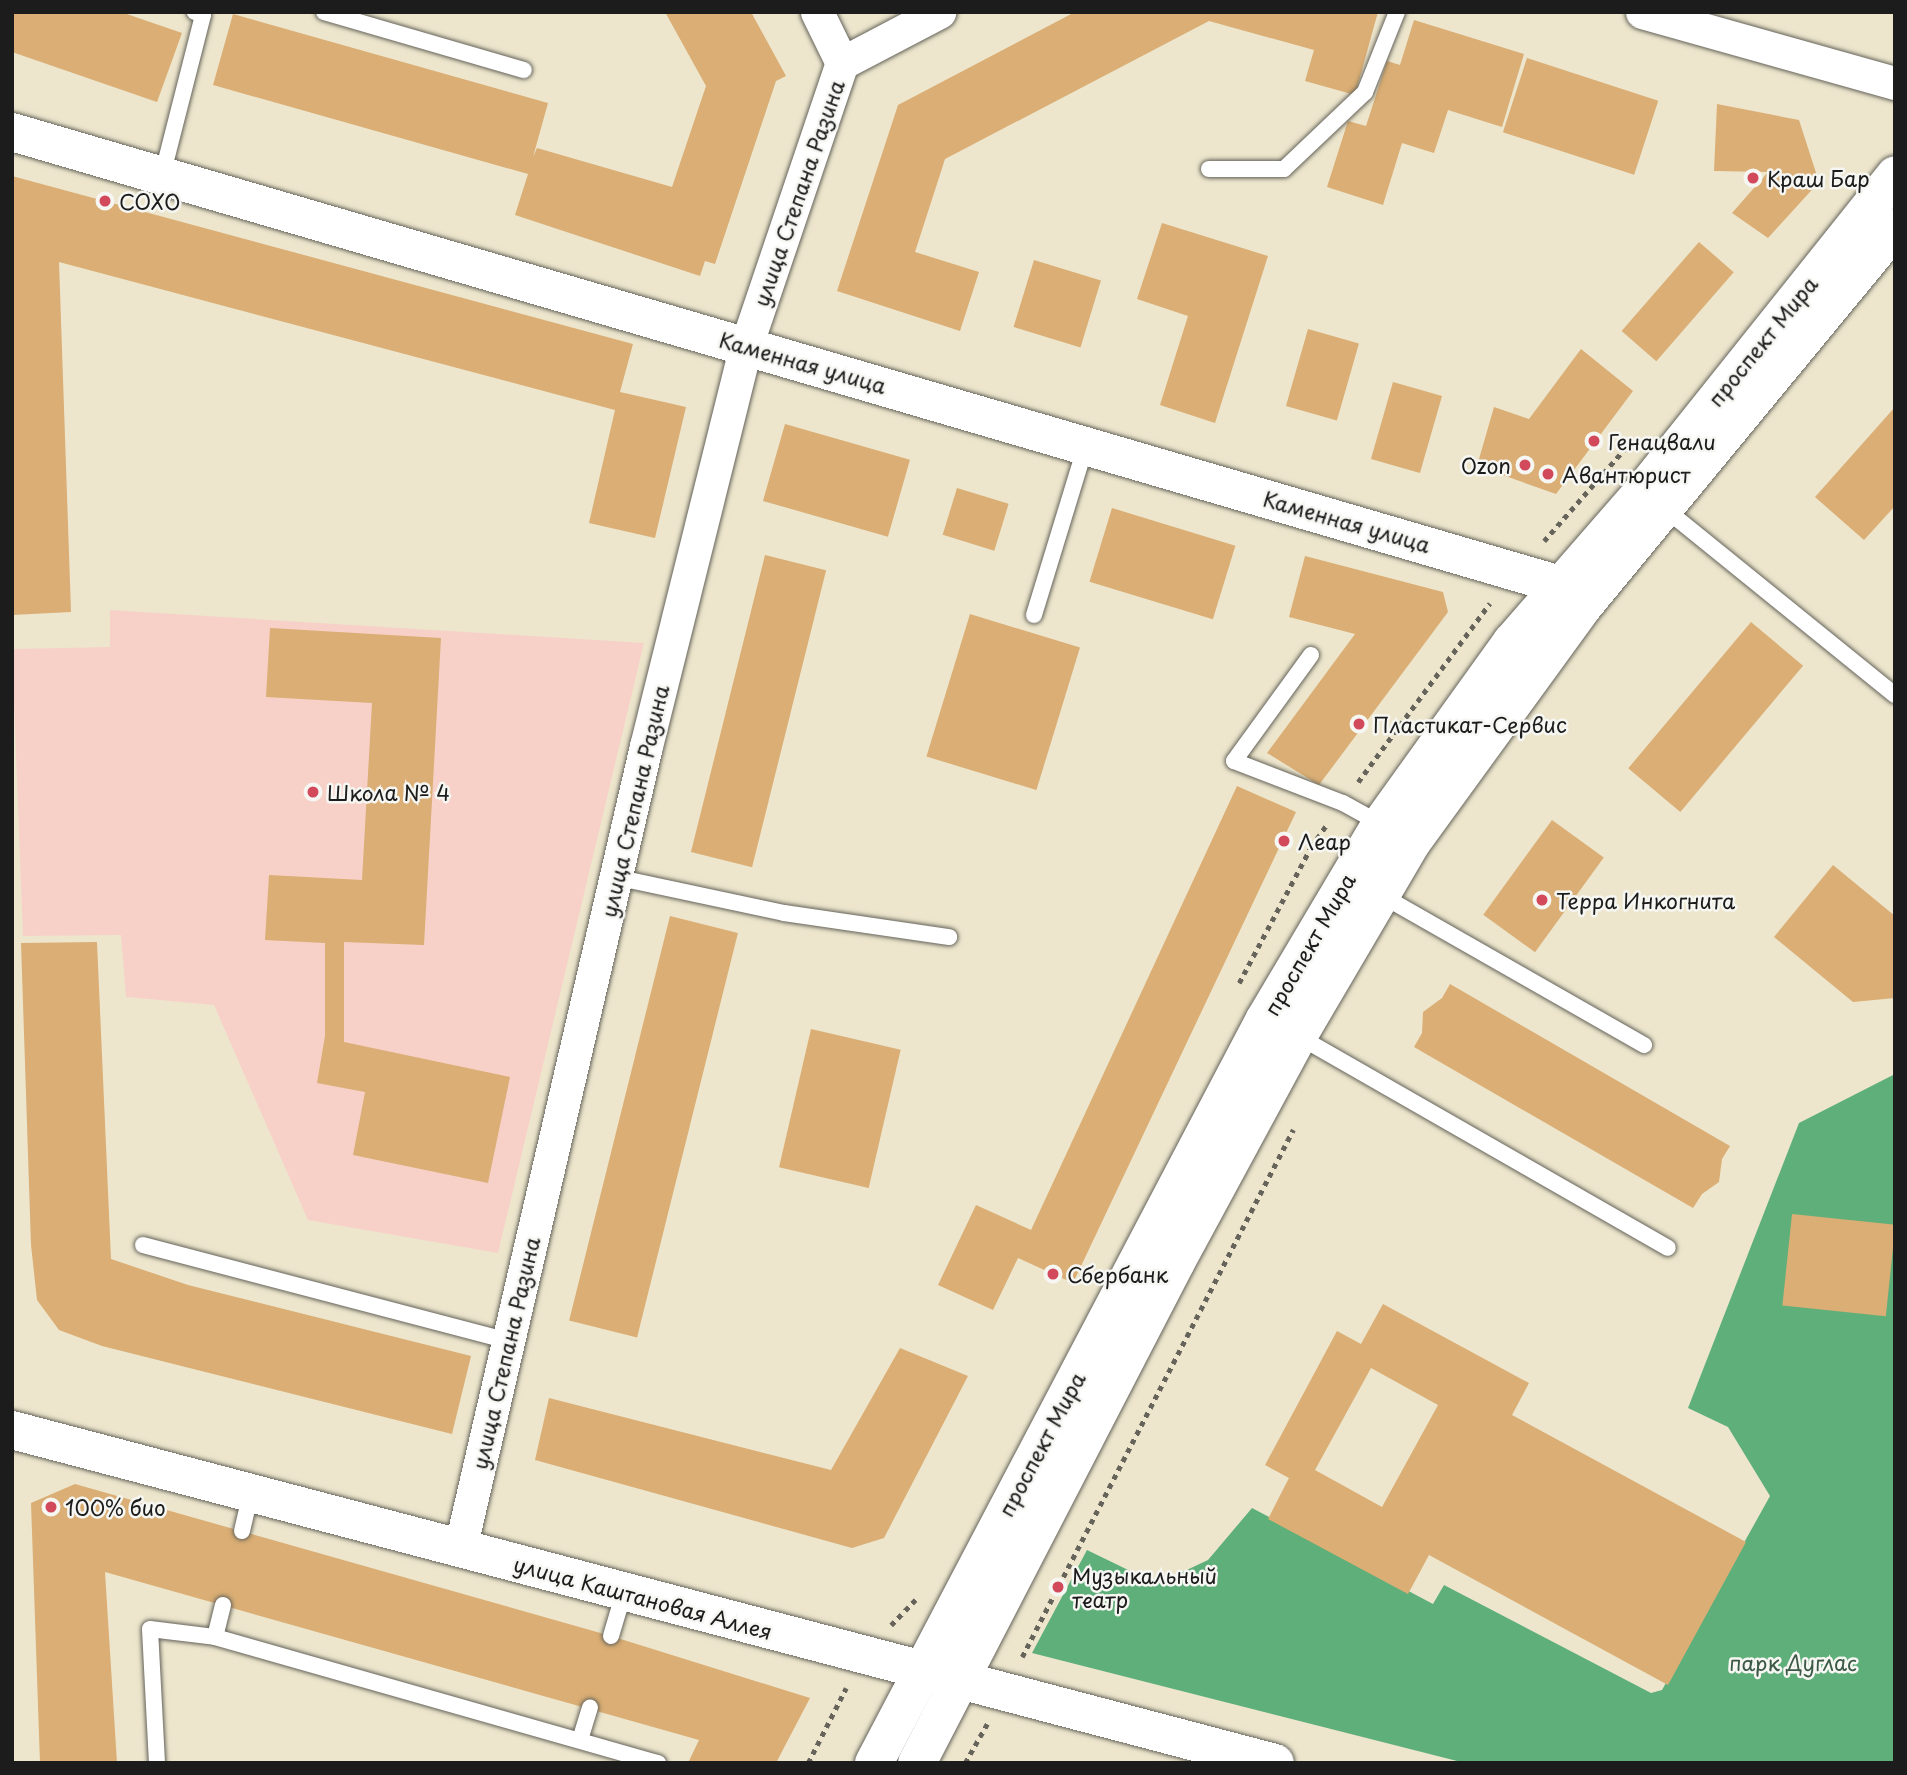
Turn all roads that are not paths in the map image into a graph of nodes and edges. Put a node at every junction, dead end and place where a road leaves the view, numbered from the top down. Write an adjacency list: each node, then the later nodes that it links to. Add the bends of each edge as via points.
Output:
1 (324, 12): 8 (lane)
2 (817, 12): 7 (street)
3 (939, 12): 7 (street)
4 (1397, 12): 11 (lane, via 1366,92 1284,169)
5 (1642, 12): 9 (street)
6 (201, 13): 13 (lane)
7 (842, 63): 15 (street, улица Степана Разина)
8 (524, 70)
9 (1895, 83)
10 (12, 132): 13 (main road, Каменная улица)
11 (1209, 169)
12 (1895, 175): 18 (main road, проспект Мира, via 1640,495)
13 (162, 176): 15 (main road, Каменная улица)
14 (1895, 228): 17 (main road, проспект Мира)
15 (746, 346): 16 (main road, Каменная улица); 23 (street, улица Степана Разина)
16 (1086, 445): 18 (main road, Каменная улица); 19 (lane)
17 (1664, 508): 18 (main road, проспект Мира); 21 (lane)
18 (1577, 590): 22 (main road, проспект Мира, via 1512,642); 24 (main road, проспект Мира)
19 (1034, 615)
20 (1311, 655): 22 (lane, via 1234,761 1343,803)
21 (1895, 695)
22 (1381, 824): 39 (main road, проспект Мира, via 1270,1008)
23 (615, 877): 25 (lane, via 784,913); 30 (street, улица Степана Разина)
24 (1381, 895): 26 (main road, проспект Мира); 27 (lane)
25 (949, 937)
26 (1298, 1036): 29 (lane); 40 (main road, проспект Мира)
27 (1644, 1045)
28 (143, 1245): 30 (lane)
29 (1668, 1248)
30 (508, 1341): 34 (street, улица Степана Разина)
31 (12, 1430): 32 (main road, улица Каштановая Аллея)
32 (251, 1493): 33 (lane); 34 (main road, улица Каштановая Аллея)
33 (242, 1531)
34 (460, 1549): 35 (main road, улица Каштановая Аллея)
35 (624, 1592): 37 (lane); 39 (main road, улица Каштановая Аллея)
36 (223, 1605): 38 (lane)
37 (611, 1636)
38 (215, 1637): 42 (lane); 43 (lane, via 150,1629)
39 (921, 1670): 40 (main road, улица Каштановая Аллея); 45 (main road, проспект Мира)
40 (961, 1678): 46 (main road, проспект Мира); 47 (main road, улица Каштановая Аллея)
41 (590, 1708): 42 (lane)
42 (580, 1740): 44 (lane)
43 (157, 1763)
44 (658, 1763)
45 (874, 1763)
46 (917, 1763)
47 (1275, 1763)

